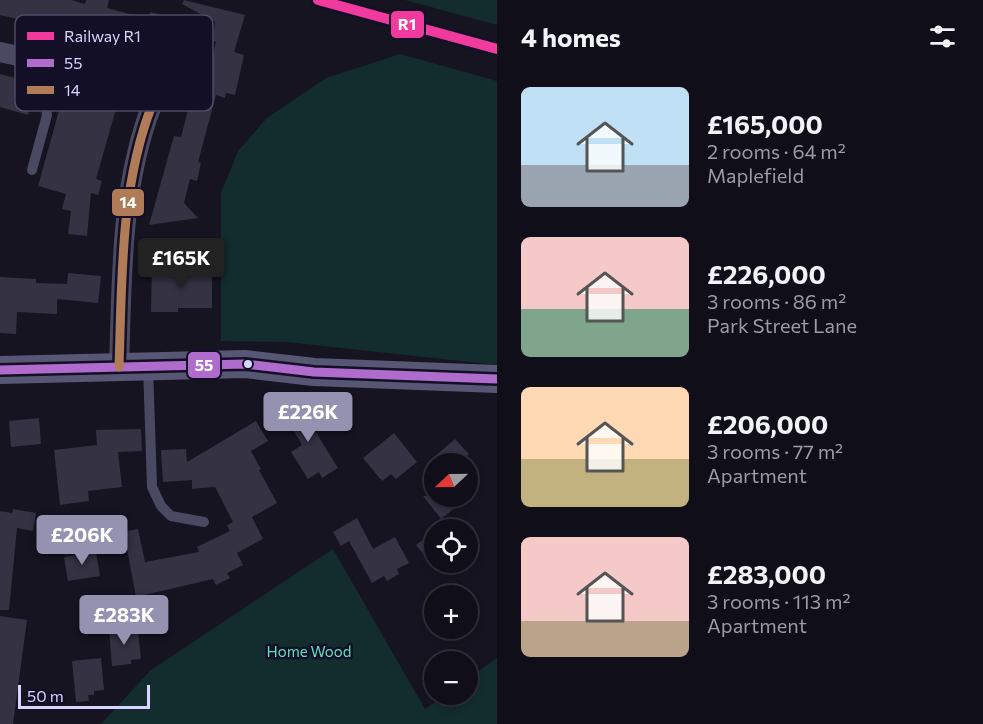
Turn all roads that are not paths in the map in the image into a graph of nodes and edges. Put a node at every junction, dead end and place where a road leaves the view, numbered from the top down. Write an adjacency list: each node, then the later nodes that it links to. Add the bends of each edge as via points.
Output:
1 (0, 52): 2 (street)
2 (15, 55)
3 (46, 111): 5 (lane)
4 (150, 111): 7 (street, via 130,195)
5 (32, 170)
6 (148, 366): 7 (street); 9 (street, via 245,364 314,372); 10 (lane, via 152,487 171,516)
7 (119, 367): 8 (street)
8 (0, 373)
9 (497, 380)
10 (204, 522)

